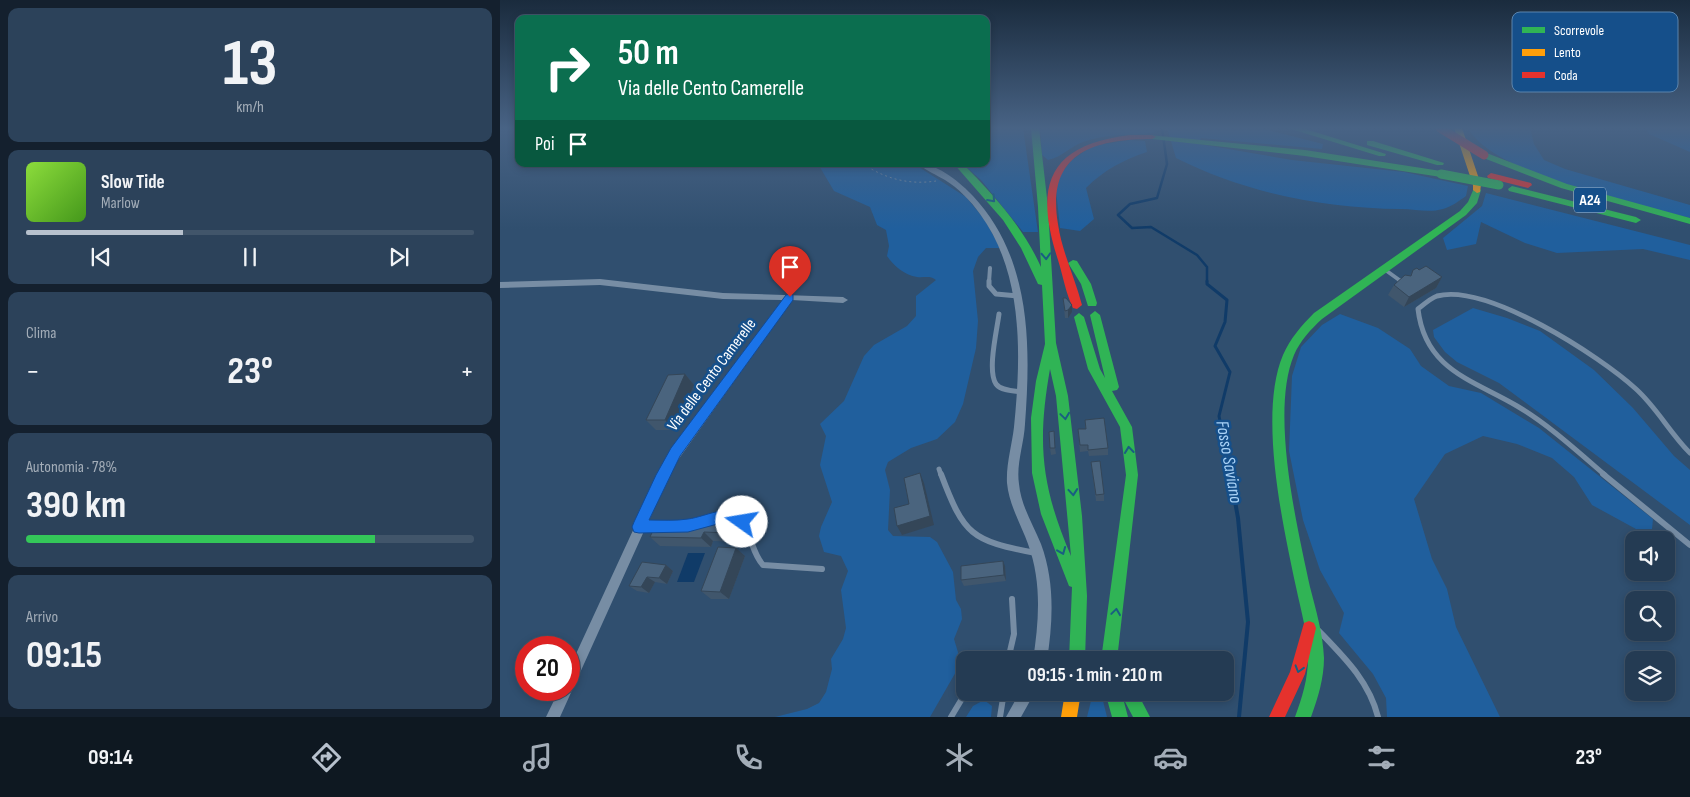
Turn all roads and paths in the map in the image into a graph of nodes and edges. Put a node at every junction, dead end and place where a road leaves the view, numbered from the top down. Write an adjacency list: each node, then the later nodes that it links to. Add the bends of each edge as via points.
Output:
1 (1038, 161): 13 (main road)
2 (1066, 161): 16 (main road, via 1052,183 1050,200)
3 (1378, 161): 11 (main road)
4 (1414, 161): 11 (main road, A24)
5 (1419, 161): 11 (main road, A24)
6 (1469, 161): 18 (main road, via 1477,185 1474,200 1460,216)
7 (1501, 161): 15 (main road, bridge)
8 (868, 167): 12 (path, via 918,185)
9 (928, 167): 12 (street)
10 (961, 167): 27 (main road, one-way to 27, via 1001,208 1023,241 1038,272)
11 (1442, 169): 14 (main road, A24, bridge); 15 (main road, A24, via 1491,176)
12 (947, 178): 21 (street, via 969,196 1000,237 1015,275)
13 (1043, 207): 16 (main road); 27 (main road, one-way to 27)
14 (1644, 222)
15 (1688, 227)
16 (1057, 242): 26 (main road); 26 (main road); 26 (main road, via 1084,280)
17 (990, 268): 21 (lane, via 989,286 996,294)
18 (1384, 269): 19 (lane); 42 (main road, via 1336,301 1307,326 1292,344 1283,373 1280,432 1283,474)
19 (1404, 283)
20 (500, 285): 23 (street, Via delle Cento Camerelle, via 594,282 723,296)
21 (1018, 296): 30 (street)
22 (1422, 296): 25 (lane)
23 (790, 297): 24 (street); 34 (street, Via delle Cento Camerelle, via 676,452)
24 (843, 300)
25 (1428, 300): 32 (lane, via 1442,294 1478,300 1546,326 1635,388); 37 (lane, via 1418,309 1419,318 1428,342 1446,366 1547,427)
26 (1081, 304)
27 (1050, 313): 29 (main road)
28 (999, 314): 30 (lane, via 992,369 996,384 1003,389)
29 (1050, 343): 40 (main road, one-way to 40, via 1061,386 1069,443); 40 (main road, one-way to 40, via 1040,392 1038,442 1041,489 1050,522)
30 (1022, 392): 38 (street, via 1013,481 1018,506)
31 (1122, 417): 31 (main road, via 1084,365 1083,316 1102,350); 46 (main road, one-way to 31, via 1132,475)
32 (1690, 453)
33 (939, 469): 38 (lane, via 970,534 992,545)
34 (639, 527): 35 (lane); 47 (street, Via delle Cento Camerelle)
35 (665, 527)
36 (680, 527): 39 (lane, via 731,516 747,528 756,558 763,565)
37 (1690, 545)
38 (1038, 554): 44 (street, via 1046,600)
39 (822, 569)
40 (1080, 596): 45 (main road)
41 (1012, 599): 43 (lane, via 1014,634)
42 (1310, 622): 55 (main road, via 1316,665); 63 (main road, one-way to 63, via 1299,671); 66 (lane, via 1363,681)
43 (1010, 651)
44 (1042, 651)
45 (1077, 651)
46 (1112, 651)
47 (580, 659)
48 (561, 701): 56 (street)
49 (961, 701): 57 (lane)
50 (1003, 701): 58 (lane)
51 (1023, 701): 59 (street)
52 (1072, 701): 60 (main road)
53 (1116, 701): 61 (main road)
54 (1133, 701): 62 (main road)
55 (1310, 701): 64 (main road); 65 (lane)
56 (553, 717)
57 (951, 717)
58 (1000, 717)
59 (1013, 717)
60 (1069, 717)
61 (1120, 717)
62 (1142, 717)
63 (1277, 717)
64 (1303, 717)
65 (1311, 717)
66 (1378, 717)

